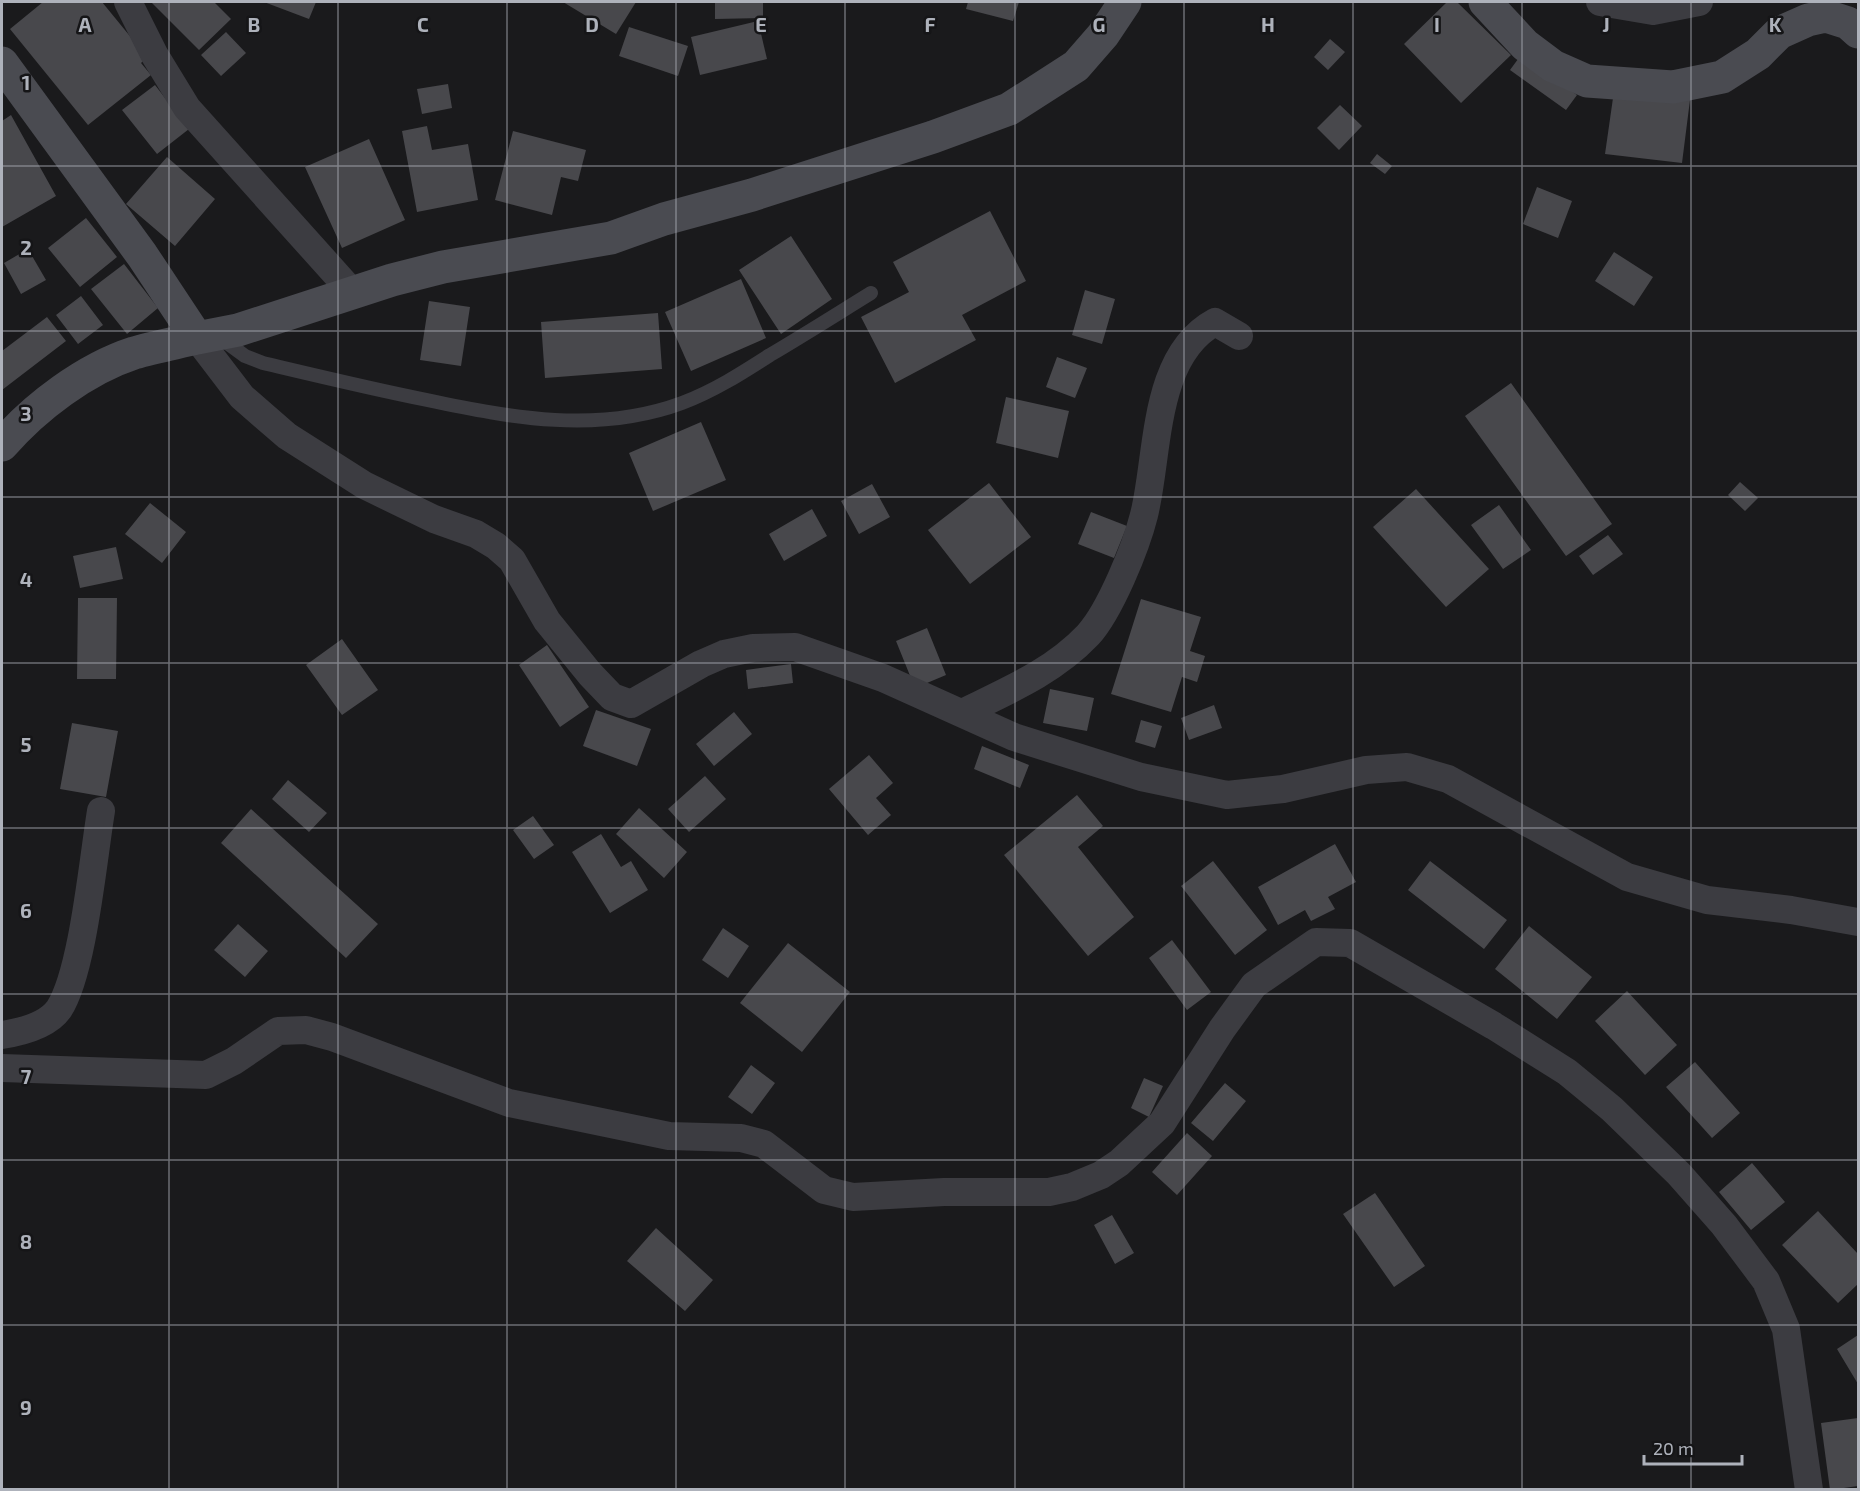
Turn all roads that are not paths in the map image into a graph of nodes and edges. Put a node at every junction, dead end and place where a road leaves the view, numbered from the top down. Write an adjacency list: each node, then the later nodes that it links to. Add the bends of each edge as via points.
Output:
1 (128, 2): 8 (street, via 188,108)
2 (1125, 2): 8 (street, via 1076,66 1009,109 933,137 611,238 443,267)
3 (1485, 2): 6 (street, via 1525,45 1553,66 1587,81 1672,87 1722,77 1758,54 1779,33 1808,20 1826,16)
4 (1600, 2): 5 (street, via 1653,11)
5 (1699, 2)
6 (1855, 24)
7 (2, 63): 10 (street)
8 (353, 293): 10 (street, via 238,330)
9 (871, 293): 10 (lane, via 720,386 682,403 608,421 527,418 412,397 263,363)
10 (206, 336): 12 (street, via 132,354 96,370 52,399); 13 (street, via 242,397 287,436 364,484 434,519 476,534 512,560 547,621 612,697 631,704 724,654 753,648 795,647 883,678)
11 (1239, 336): 13 (street, via 1215,322 1198,331 1183,350 1164,399 1144,514 1133,550 1090,633 1056,665)
12 (2, 445)
13 (962, 713): 15 (street, via 1014,737 1141,777 1227,795 1283,789 1366,770 1407,767 1448,779 1627,877 1707,900)
14 (101, 811): 16 (street, via 68,990 58,1011 39,1025)
15 (1858, 922)
16 (2, 1035)
17 (2, 1068): 18 (street, via 206,1075 278,1031 306,1030 509,1103 669,1136 741,1138 764,1144 824,1190 853,1197 1049,1192 1101,1174 1162,1124 1254,986 1316,942 1350,943 1567,1072 1612,1109 1724,1225 1766,1281 1786,1329)
18 (1809, 1490)

